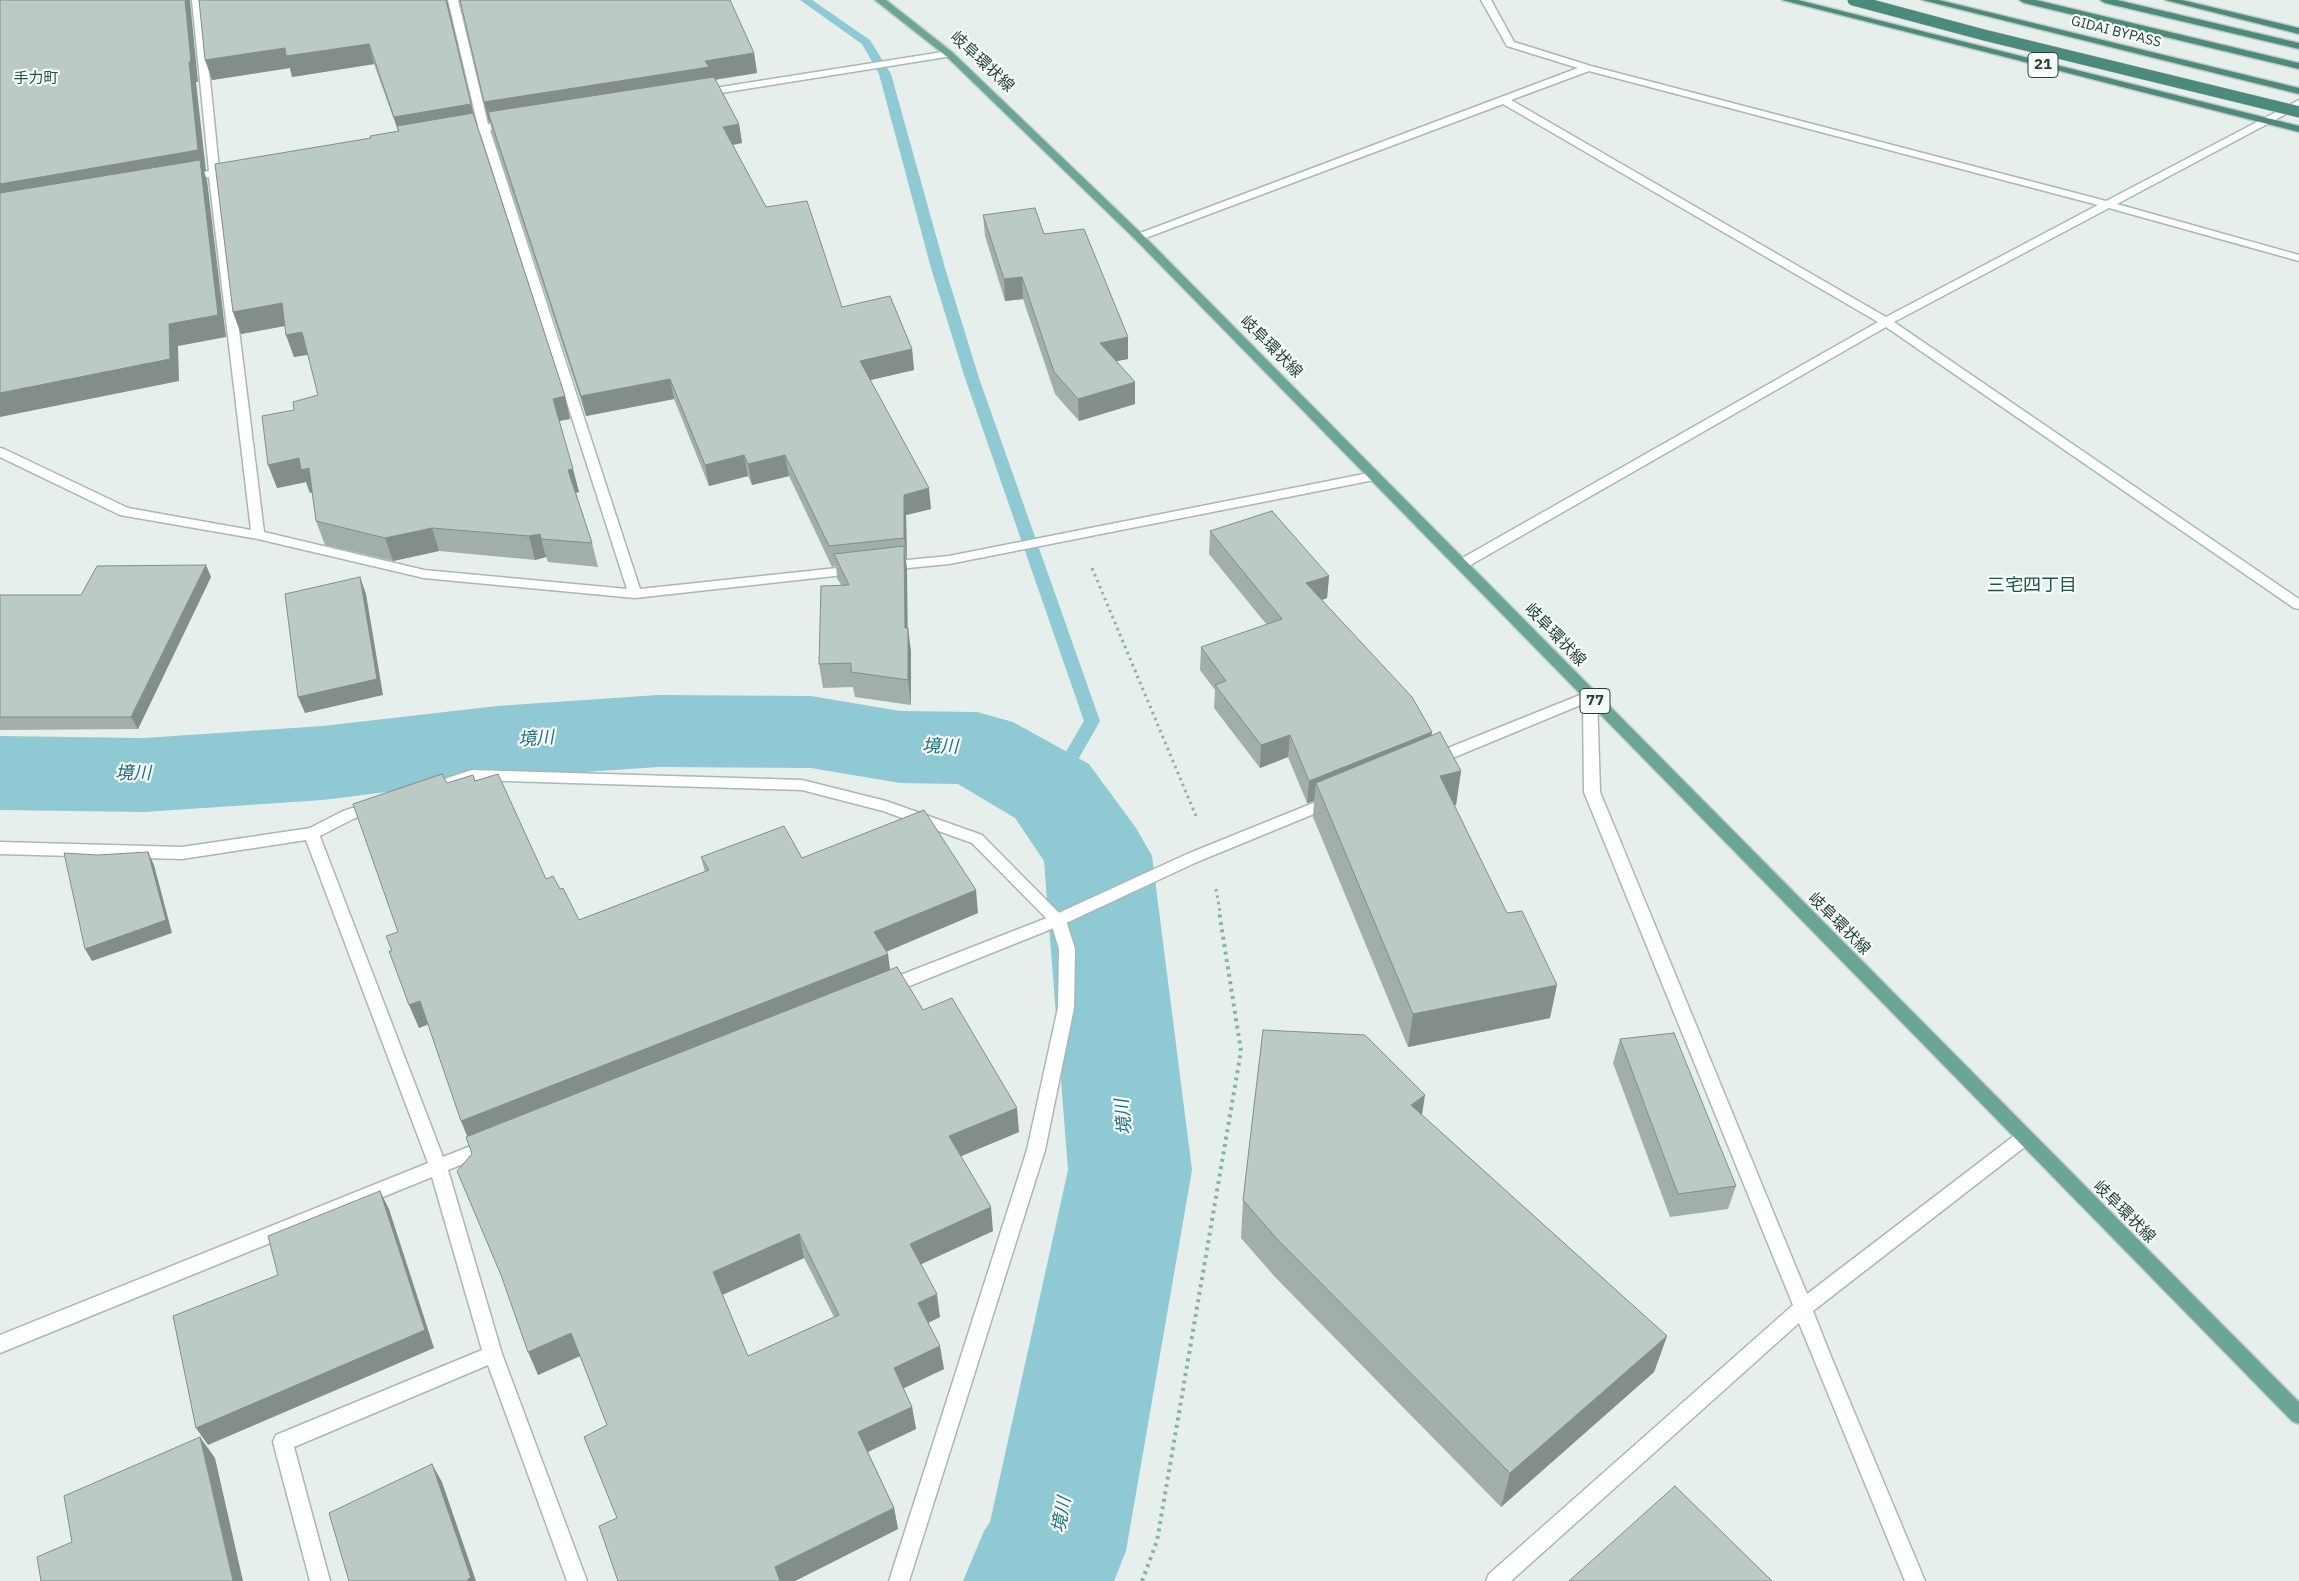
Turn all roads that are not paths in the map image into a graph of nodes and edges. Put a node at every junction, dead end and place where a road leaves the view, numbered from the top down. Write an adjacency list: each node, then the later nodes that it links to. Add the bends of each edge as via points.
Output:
1 (196, 0): 27 (street)
2 (453, 0): 23 (street)
3 (880, 0): 13 (main road, 岐阜環状線 / 77)
4 (1486, 0): 15 (street, via 1510,44)
5 (1787, 0): 21 (highway, 21)
6 (1853, 0): 20 (highway, 21, bridge)
7 (1927, 0): 16 (highway, GIDAI BYPASS / 21)
8 (2024, 0): 14 (highway, GIDAI BYPASS)
9 (2105, 0): 12 (highway)
10 (2170, 0): 11 (highway)
11 (2299, 30)
12 (2299, 46)
13 (949, 54): 17 (street); 30 (main road, 岐阜環状線 / 77)
14 (2299, 66)
15 (1588, 68): 18 (street); 29 (street)
16 (2299, 91)
17 (689, 95)
18 (1502, 99): 30 (street); 32 (street)
19 (2299, 103): 21 (street)
20 (2299, 112)
21 (2265, 121): 24 (highway, 21); 29 (street)
22 (523, 122): 23 (street)
23 (484, 128): 25 (street); 37 (street)
24 (2299, 129)
25 (446, 135)
26 (243, 168): 27 (street)
27 (214, 173): 28 (street); 35 (street)
28 (175, 180)
29 (2108, 205): 31 (street); 32 (street)
30 (1139, 238): 34 (main road, 岐阜環状線 / 77)
31 (2299, 258)
32 (1886, 322): 36 (street); 38 (street)
33 (0, 452): 35 (street, via 125,512)
34 (1374, 476): 36 (main road, 岐阜環状線 / 77); 37 (street, via 949,560)
35 (258, 534): 37 (street, via 424,574)
36 (1462, 564): 39 (main road, 岐阜環状線 / 77)
37 (635, 594)
38 (2299, 605)
39 (1590, 696): 40 (street); 48 (main road, 岐阜環状線 / 77); 51 (street, via 1592,792)
40 (1418, 766)
41 (410, 795): 46 (street, via 472,776 802,785 886,806 977,839)
42 (1346, 795): 46 (street, via 1210,850)
43 (392, 801): 44 (street, via 348,815)
44 (311, 834): 45 (street, via 182,853); 50 (street)
45 (0, 848)
46 (1064, 917): 47 (street); 57 (street, via 1066,1008 1036,1150)
47 (873, 994)
48 (2025, 1137): 51 (street); 54 (main road, 岐阜環状線 / 77)
49 (502, 1141): 50 (street)
50 (438, 1166): 52 (street); 53 (street)
51 (1803, 1308): 58 (street); 59 (street)
52 (0, 1344)
53 (493, 1354): 55 (street, via 283,1442); 56 (street)
54 (2299, 1415)
55 (320, 1581)
56 (577, 1581)
57 (899, 1581)
58 (1496, 1581)
59 (1915, 1581)

